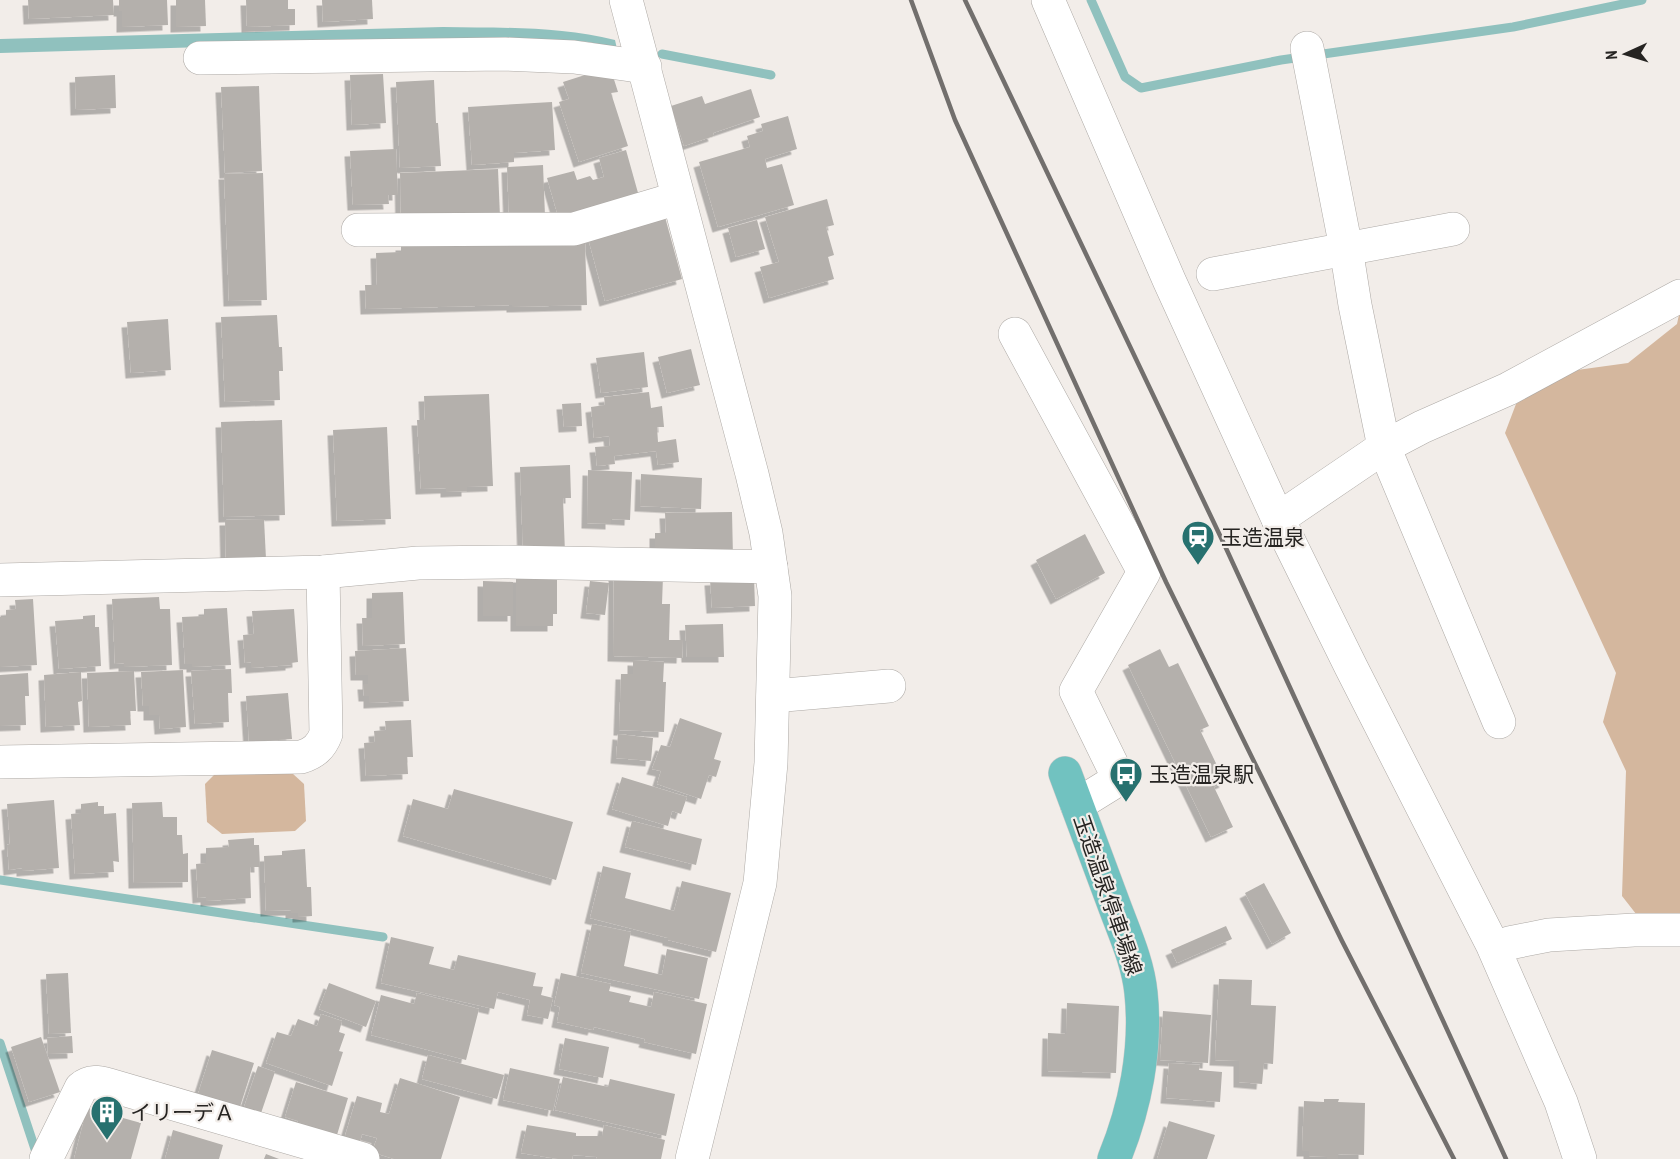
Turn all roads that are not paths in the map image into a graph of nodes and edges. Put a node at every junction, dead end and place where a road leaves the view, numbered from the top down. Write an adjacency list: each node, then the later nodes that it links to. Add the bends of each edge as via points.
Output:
1 (626, 0): 5 (street)
2 (1048, 0): 14 (street)
3 (1308, 57): 9 (street)
4 (200, 58): 5 (street, via 505,54 574,57)
5 (645, 67): 6 (street)
6 (678, 198): 8 (street, via 574,229); 15 (street, via 752,474)
7 (1453, 229): 9 (street)
8 (358, 230)
9 (1346, 248): 10 (street); 13 (street)
10 (1213, 274)
11 (1680, 297): 13 (street, via 1508,389)
12 (1015, 334): 23 (street, via 1144,572 1076,691 1119,779)
13 (1384, 447): 14 (street); 20 (street)
14 (1278, 519): 30 (street, via 1492,944 1561,1102)
15 (771, 567): 16 (street, via 504,562); 19 (street, via 775,596)
16 (323, 572): 17 (street); 21 (street, via 326,734 323,743 309,754)
17 (0, 580)
18 (889, 686): 19 (street)
19 (773, 696): 28 (street, via 760,883)
20 (1498, 722)
21 (0, 762)
22 (1065, 773): 23 (main road, 玉造温泉停車場線)
23 (1077, 805): 29 (main road, 玉造温泉停車場線, via 1131,950 1141,994 1139,1074)
24 (1680, 930): 25 (street, via 1549,935)
25 (1509, 943)
26 (46, 1159): 27 (street, via 81,1088 94,1082)
27 (363, 1159)
28 (692, 1159)
29 (1114, 1159)
30 (1580, 1159)

